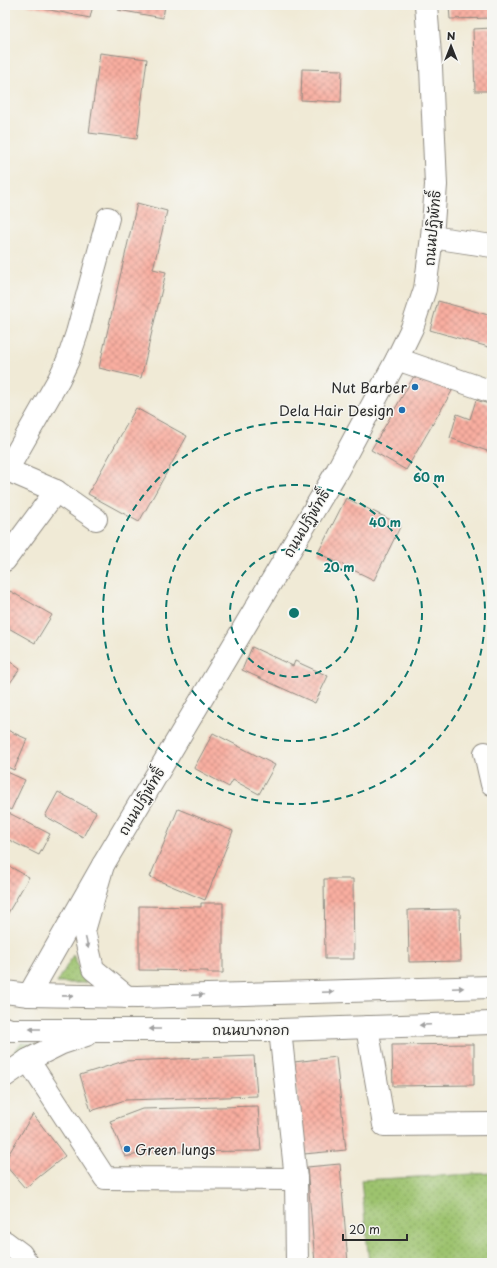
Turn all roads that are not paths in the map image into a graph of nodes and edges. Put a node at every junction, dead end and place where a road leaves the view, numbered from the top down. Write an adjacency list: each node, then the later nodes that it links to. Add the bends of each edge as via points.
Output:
1 (426, 5): 3 (street, ถนนปฏิพัทธิ์, via 436,185)
2 (108, 218): 7 (street, via 68,360 60,379)
3 (432, 237): 4 (street); 5 (street, ถนนปฏิพัทธิ์, via 425,288 412,328)
4 (492, 246)
5 (397, 359): 6 (street); 13 (street, ถนนปฏิพัทธิ์, via 337,471)
6 (492, 392)
7 (6, 469): 8 (street)
8 (56, 491): 9 (street); 10 (street)
9 (96, 519)
10 (5, 560)
11 (485, 753): 12 (street)
12 (492, 784)
13 (104, 865): 16 (street, ถนนปฏิพัทธิ์); 17 (street, one-way to 17, via 84,931 93,969)
14 (492, 987): 17 (street, one-way to 14)
15 (5, 992): 16 (street)
16 (29, 995): 17 (street, one-way to 17); 22 (street, ถนนปฏิพัทธิ์)
17 (127, 997)
18 (492, 1023): 19 (street, ถนนบางกอก, one-way to 19)
19 (367, 1027): 21 (street, ถนนบางกอก); 25 (street, via 384,1125)
20 (102, 1029): 21 (street, ถนนบางกอก, one-way to 20); 22 (street, ถนนบางกอก, one-way to 22); 23 (street, via 62,1043)
21 (280, 1030): 26 (street)
22 (7, 1032)
23 (28, 1060): 24 (street); 26 (street, via 104,1178)
24 (5, 1076)
25 (492, 1124)
26 (296, 1179): 27 (street)
27 (297, 1263)

